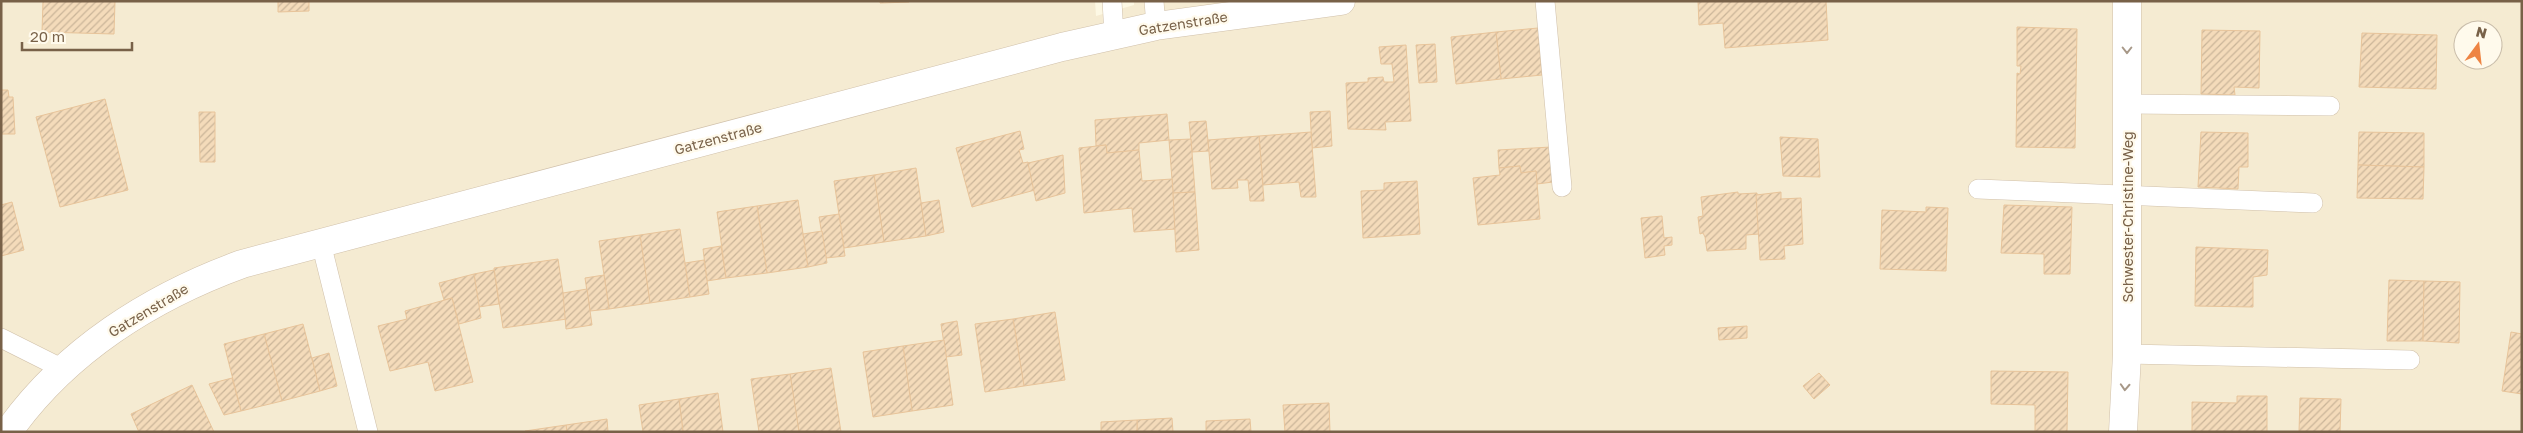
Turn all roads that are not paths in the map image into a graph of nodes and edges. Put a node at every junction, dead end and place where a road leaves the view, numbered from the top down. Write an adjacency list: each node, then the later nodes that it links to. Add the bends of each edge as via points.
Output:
1 (1112, 1): 6 (lane)
2 (1341, 1): 5 (street, Gatzenstraße)
3 (1545, 1): 9 (lane)
4 (2127, 1): 7 (street, Schwester-Christine-Weg, one-way to 7)
5 (1155, 14): 6 (street, Gatzenstraße)
6 (1114, 35): 13 (street, Gatzenstraße)
7 (2127, 104): 8 (lane); 11 (street, Schwester-Christine-Weg)
8 (2330, 106)
9 (1562, 187)
10 (1978, 189): 11 (lane)
11 (2127, 194): 12 (lane); 15 (street, Schwester-Christine-Weg)
12 (2313, 202)
13 (321, 243): 17 (street, Gatzenstraße, via 242,264 172,293 98,340); 19 (lane)
14 (1, 338): 17 (lane)
15 (2127, 354): 16 (lane); 20 (street, Schwester-Christine-Weg, one-way to 20)
16 (2410, 360)
17 (63, 369): 18 (street, Gatzenstraße)
18 (8, 432)
19 (368, 432)
20 (2123, 432)

